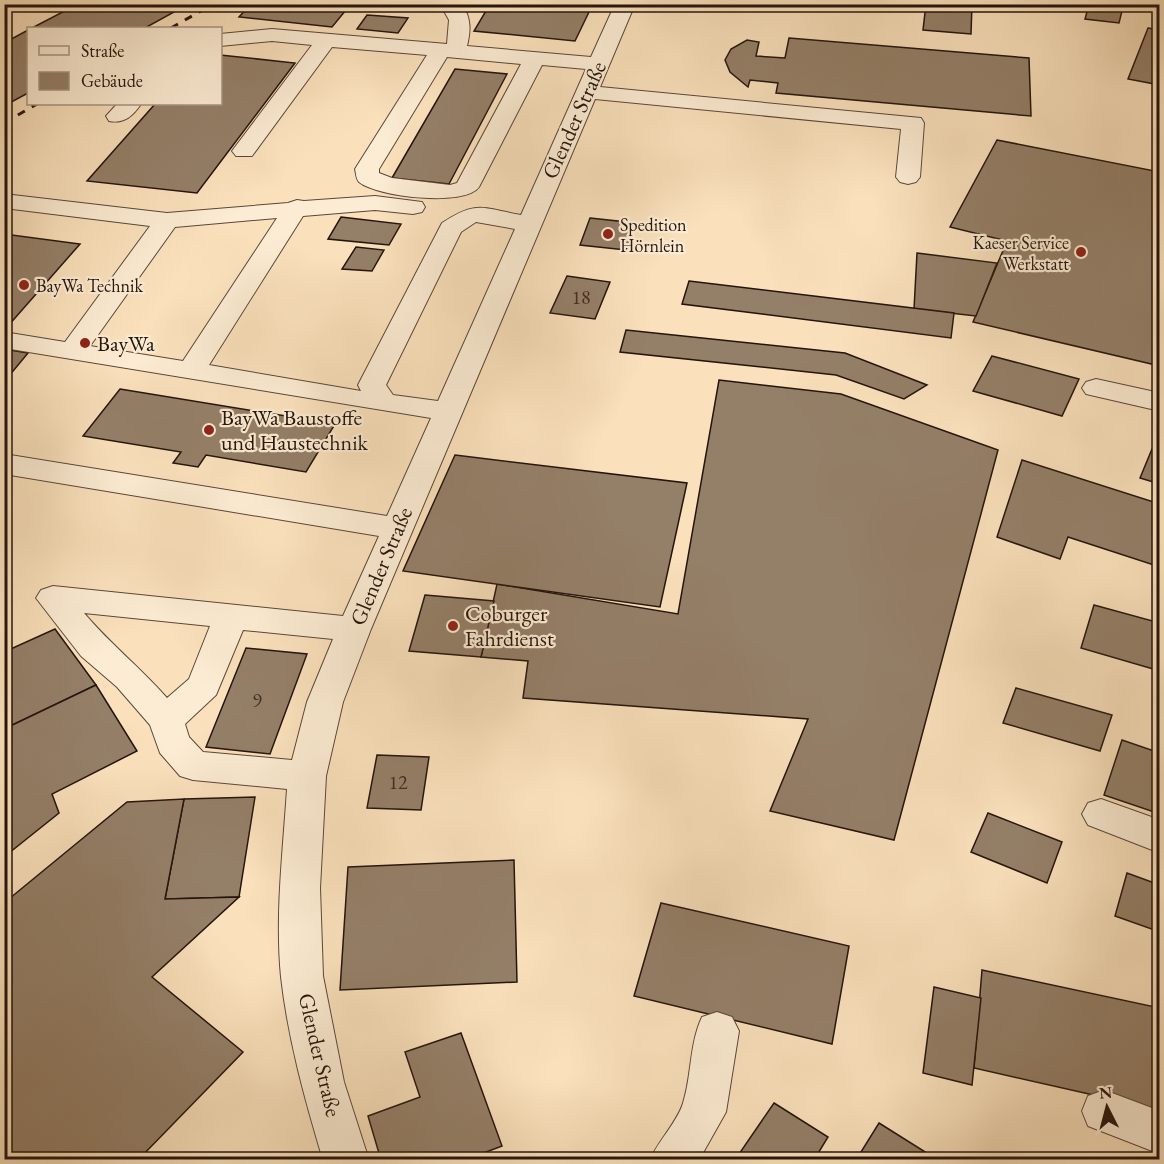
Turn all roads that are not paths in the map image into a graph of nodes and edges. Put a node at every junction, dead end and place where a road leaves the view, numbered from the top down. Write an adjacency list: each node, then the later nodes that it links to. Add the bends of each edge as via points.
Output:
1 (450, 4): 5 (street, via 457,10 462,27)
2 (625, 4): 7 (street, Glender Straße)
3 (327, 39): 4 (street, via 272,35); 5 (street); 8 (street)
4 (222, 40)
5 (448, 49): 6 (street); 6 (street, via 367,169 368,177 387,184 450,192 467,187)
6 (535, 58): 7 (street)
7 (592, 78): 9 (street, via 913,123); 14 (street, Glender Straße)
8 (244, 151)
9 (908, 177)
10 (4, 201): 13 (street)
11 (297, 207): 12 (street, via 375,203); 13 (street); 17 (street)
12 (472, 214): 14 (street); 20 (street, via 451,228 372,385)
13 (167, 220): 16 (street)
14 (529, 224): 21 (street, Glender Straße)
15 (4, 340): 16 (street)
16 (72, 351): 17 (street)
17 (191, 371): 20 (street)
18 (1096, 388): 19 (street)
19 (1160, 402)
20 (382, 403): 21 (street)
21 (448, 411): 23 (street, Glender Straße)
22 (4, 464): 23 (street)
23 (397, 528): 25 (street, Glender Straße)
24 (231, 616): 25 (street); 26 (street, via 204,686); 26 (street, via 53,597 93,647 129,678)
25 (354, 629): 27 (street, Glender Straße, via 325,702)
26 (166, 720): 27 (street, via 173,743 193,766)
27 (308, 776): 33 (street, Glender Straße, via 300,888 302,976 322,1082)
28 (1101, 814): 29 (street)
29 (1160, 837)
30 (717, 1031): 34 (street, via 704,1112)
31 (1104, 1111): 32 (street)
32 (1160, 1132)
33 (346, 1160)
34 (673, 1160)

